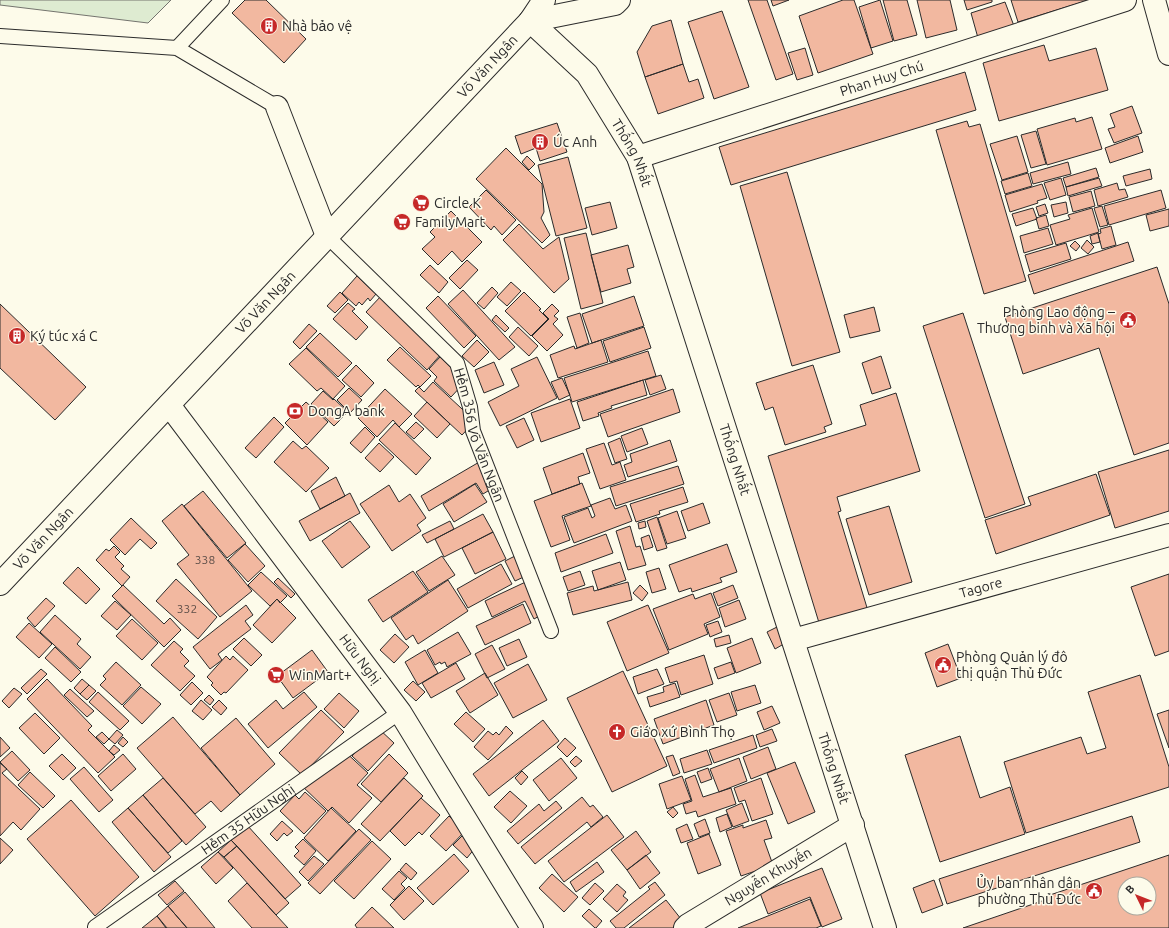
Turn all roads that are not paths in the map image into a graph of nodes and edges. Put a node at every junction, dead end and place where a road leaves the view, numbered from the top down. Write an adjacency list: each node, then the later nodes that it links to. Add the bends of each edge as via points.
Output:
1 (222, 0): 8 (lane)
2 (544, 0): 6 (street, Võ Văn Ngân)
3 (619, 0): 6 (street, via 616,4)
4 (1125, 0): 11 (street, Phan Huy Chú)
5 (1154, 0): 9 (street)
6 (529, 10): 11 (street, Thống Nhất, via 587,74); 12 (street, Võ Văn Ngân)
7 (0, 36): 8 (lane)
8 (177, 48): 10 (lane)
9 (1169, 54)
10 (277, 107): 12 (street)
11 (638, 157): 17 (street, Thống Nhất)
12 (327, 236): 13 (street, Võ Văn Ngân); 16 (lane, Hẻm 356 Võ Văn Ngân, via 457,363 470,407 473,431)
13 (169, 404): 15 (street, Võ Văn Ngân); 18 (street, Hữu Nghị)
14 (1169, 535): 17 (street, Tagore)
15 (0, 584)
16 (551, 631)
17 (793, 640): 19 (street, Thống Nhất)
18 (400, 712): 20 (lane, Hẻm 35 Hữu Nghị); 21 (street, Hữu Nghị)
19 (852, 825): 22 (street, Nguyễn Khuyến); 23 (street, Thống Nhất)
20 (95, 927)
21 (532, 928)
22 (685, 928)
23 (886, 928)

